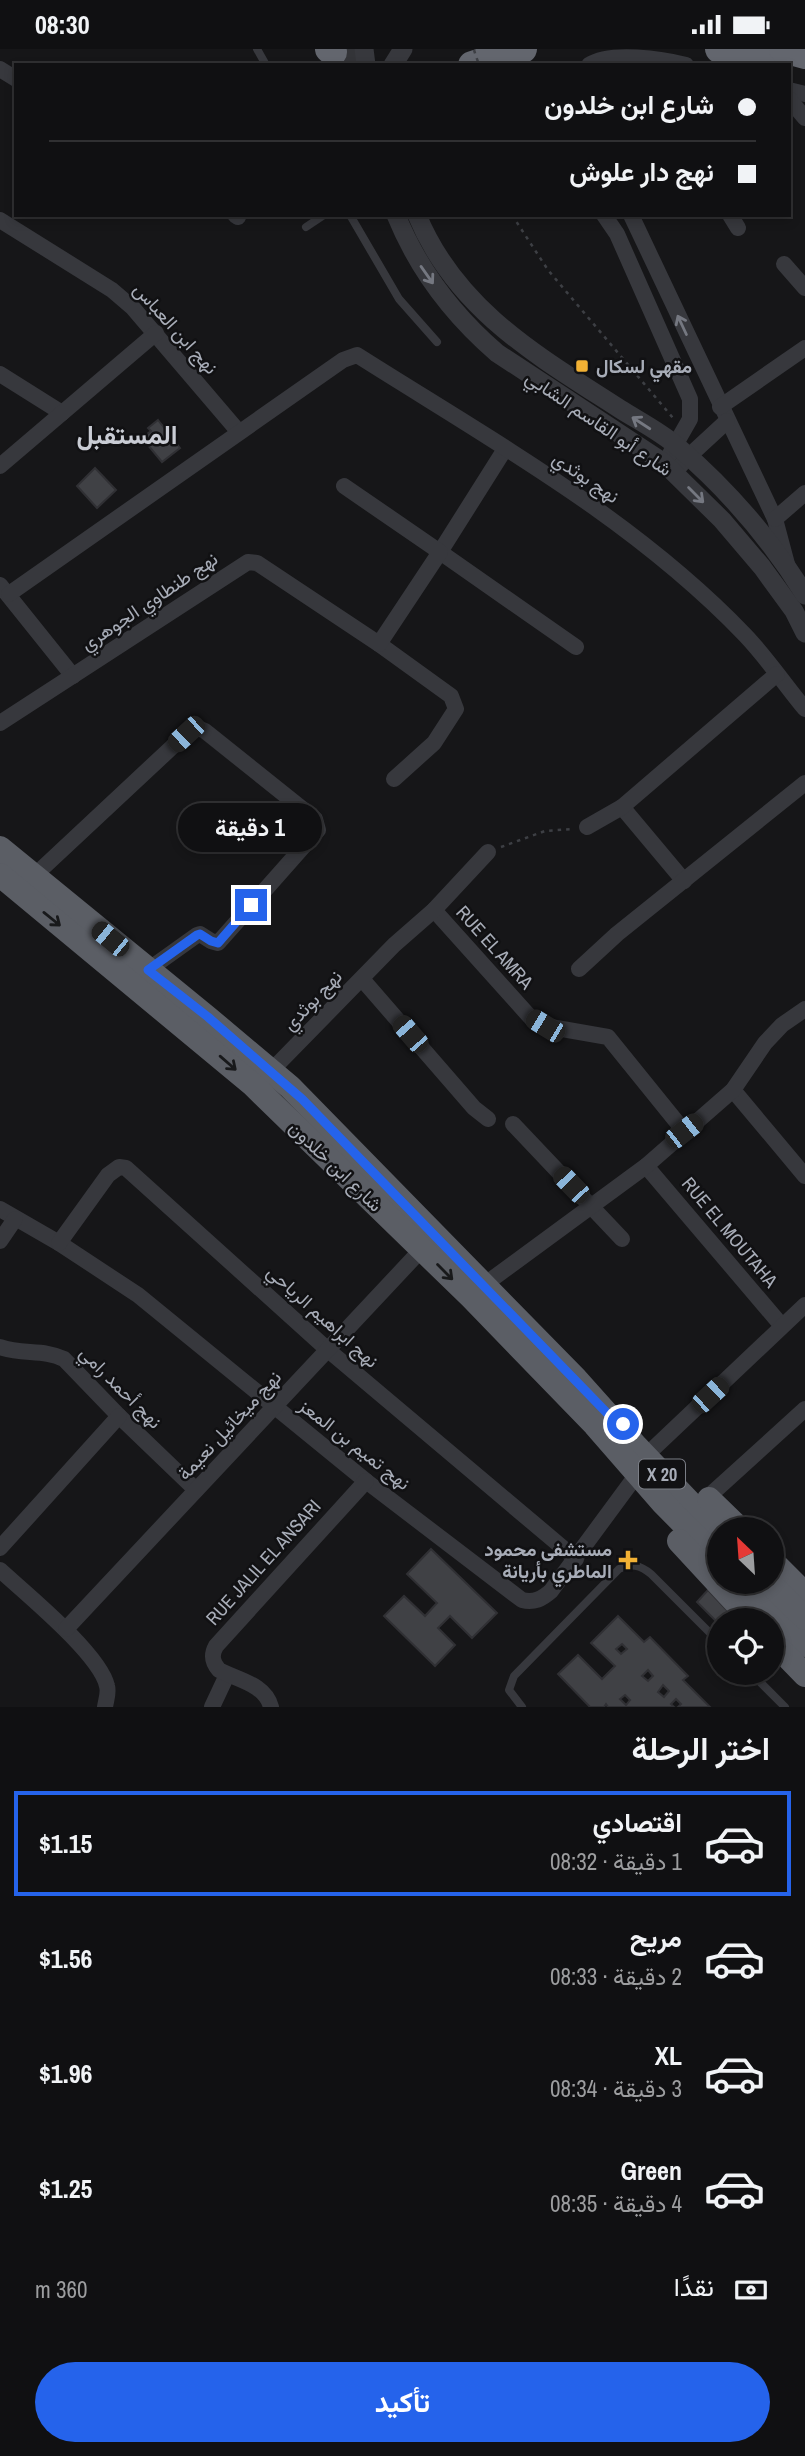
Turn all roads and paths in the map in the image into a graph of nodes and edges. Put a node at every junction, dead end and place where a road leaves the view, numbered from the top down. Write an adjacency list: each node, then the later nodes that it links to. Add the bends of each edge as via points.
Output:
1 (523, 49): 5 (highway)
2 (719, 49): 8 (highway)
3 (783, 49): 4 (highway)
4 (805, 55)
5 (478, 63)
6 (592, 63): 7 (street, via 613,57)
7 (668, 63)
8 (768, 63)
9 (791, 101): 10 (street)
10 (805, 118)
11 (321, 217): 19 (lane)
12 (351, 217): 23 (lane, via 399,299)
13 (397, 217): 32 (street, شارع أبو القاسم الشابي, one-way to 32, via 416,260 477,336)
14 (418, 217): 29 (street, شارع أبو القاسم الشابي, one-way to 14, via 588,388 489,318 459,286)
15 (513, 217): 29 (path, via 548,270)
16 (605, 217): 29 (street, via 690,399 690,419)
17 (639, 218): 27 (street, one-way to 17)
18 (0, 220): 22 (street, نهج ابن العباس, via 112,290)
19 (306, 227)
20 (784, 264): 21 (street)
21 (805, 288)
22 (156, 333): 26 (street); 28 (street, نهج ابن العباس)
23 (437, 342)
24 (805, 348): 27 (street)
25 (0, 374): 26 (street)
26 (62, 413): 31 (street)
27 (724, 414): 29 (street); 35 (street)
28 (238, 431): 30 (street, نهج بوثدي, via 357,355); 38 (street)
29 (682, 444): 32 (street); 37 (street, شارع أبو القاسم الشابي)
30 (506, 449): 36 (street); 43 (street, نهج بوثدي, via 596,508 696,587)
31 (0, 466)
32 (669, 468): 40 (street, شارع أبو القاسم الشابي, one-way to 40, via 762,567)
33 (344, 486): 36 (street)
34 (805, 493): 35 (street)
35 (775, 519): 37 (street)
36 (440, 552): 41 (street); 42 (street)
37 (787, 566): 39 (street, شارع أبو القاسم الشابي)
38 (4, 589): 44 (street)
39 (805, 595)
40 (805, 632)
41 (379, 643): 44 (street, نهج طنطاوي الجوهري, via 252,561); 47 (street, via 451,696 456,709 434,743)
42 (576, 647)
43 (778, 674): 45 (street, نهج بوثدي); 49 (street)
44 (73, 676): 46 (street, نهج طنطاوي الجوهري)
45 (805, 709)
46 (0, 723)
47 (394, 779)
48 (805, 783): 55 (street)
49 (622, 807): 50 (street); 55 (street)
50 (587, 827): 52 (path, via 545,831)
51 (0, 848): 54 (highway, شارع ابن خلدون)
52 (488, 852): 56 (street, نهج بوثدي)
53 (0, 875): 74 (highway, شارع ابن خلدون, one-way to 74, via 229,1063)
54 (33, 877): 58 (highway, شارع ابن خلدون); 58 (street, via 196,727 315,819 318,830 218,943 197,935)
55 (684, 881): 57 (street)
56 (434, 910): 59 (street, نهج بوثدي); 65 (street, RUE EL AMRA, via 531,1018 545,1026 608,1037)
57 (579, 969)
58 (148, 970): 61 (highway, شارع ابن خلدون)
59 (362, 979): 61 (street, نهج بوثدي); 63 (street)
60 (805, 1009): 62 (street, via 765,1043)
61 (271, 1071): 75 (highway, شارع ابن خلدون)
62 (733, 1090): 65 (street); 67 (street)
63 (488, 1119)
64 (513, 1124): 68 (street)
65 (684, 1131): 66 (street)
66 (646, 1166): 68 (street); 77 (street, RUE EL MOUTAHA)
67 (805, 1176)
68 (590, 1205): 71 (street); 75 (street)
69 (0, 1209): 70 (street, نهج تميم بن المعز)
70 (15, 1219): 72 (street); 73 (street, نهج تميم بن المعز)
71 (622, 1239)
72 (0, 1241)
73 (59, 1243): 79 (street, نهج ابراهيم الرياحي, via 108,1175 126,1168); 80 (street, نهج تميم بن المعز, via 138,1295)
74 (422, 1249): 79 (street, نهج ميخائيل نعيمة); 85 (highway, شارع ابن خلدون, one-way to 85)
75 (484, 1285): 82 (highway, شارع ابن خلدون)
76 (805, 1304): 77 (street)
77 (782, 1326): 84 (street)
78 (0, 1347): 83 (street, نهج أحمد رامي, via 64,1359)
79 (328, 1350): 80 (street, نهج ميخائيل نعيمة); 93 (street, نهج ابراهيم الرياحي)
80 (274, 1407): 86 (street, نهج تميم بن المعز); 87 (street, نهج ميخائيل نعيمة)
81 (805, 1409): 88 (street)
82 (607, 1413): 84 (highway); 90 (highway, X 20)
83 (119, 1416): 87 (street, نهج أحمد رامي); 92 (street)
84 (655, 1447): 88 (highway)
85 (642, 1478): 91 (highway, X 20); 93 (street, نهج تميم بن المعز); 99 (highway, via 678,1540)
86 (366, 1481): 93 (street, نهج تميم بن المعز, via 522,1600 545,1596); 105 (street, RUE JALIL EL ANSARI, via 216,1646 212,1658)
87 (196, 1490): 101 (street, نهج ميخائيل نعيمة)
88 (708, 1497): 89 (highway)
89 (728, 1517)
90 (707, 1520)
91 (707, 1547)
92 (0, 1548)
93 (576, 1559)
94 (0, 1570): 101 (street)
95 (784, 1571): 96 (highway)
96 (802, 1586)
97 (753, 1594): 103 (highway)
98 (780, 1594): 100 (highway)
99 (740, 1608)
100 (805, 1618)
101 (66, 1629): 108 (street, via 104,1677 108,1695)
102 (707, 1629): 111 (lane, via 651,1574 640,1566 626,1566 514,1676 509,1690)
103 (805, 1645)
104 (784, 1653): 106 (highway)
105 (228, 1675): 109 (street); 110 (street, via 262,1690)
106 (805, 1675)
107 (763, 1685): 112 (lane)
108 (104, 1707)
109 (212, 1707)
110 (271, 1707)
111 (522, 1707)
112 (785, 1707)

